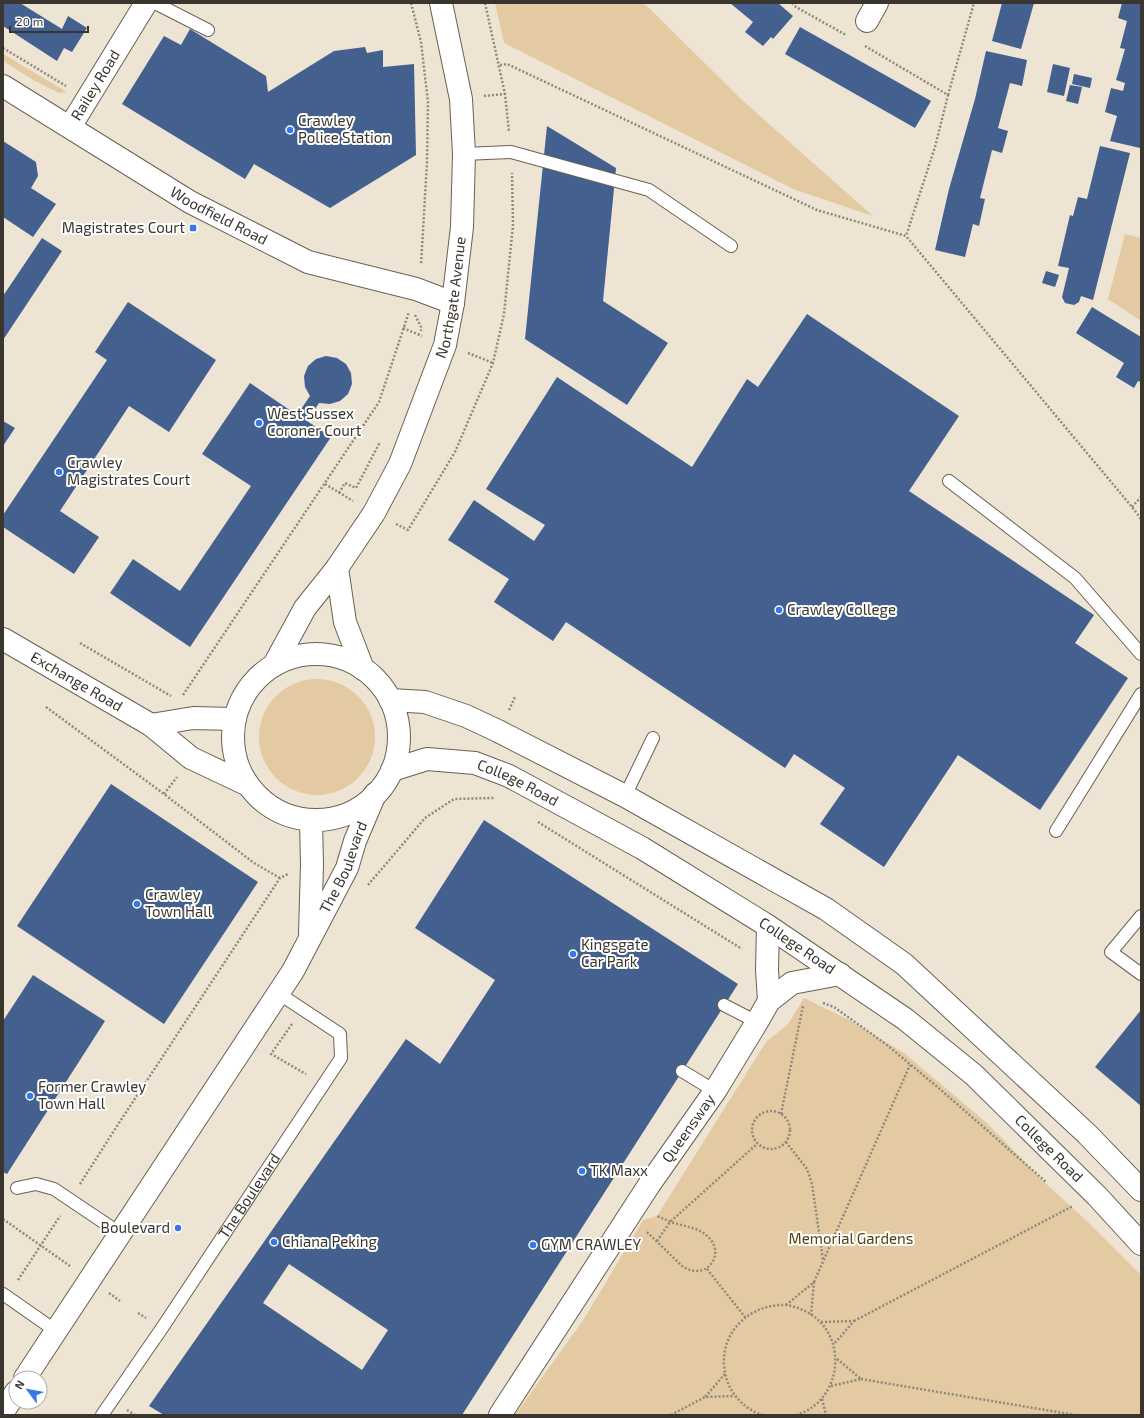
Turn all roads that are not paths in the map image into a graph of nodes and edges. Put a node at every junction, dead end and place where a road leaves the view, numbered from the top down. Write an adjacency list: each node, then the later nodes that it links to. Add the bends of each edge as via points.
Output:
1 (146, 3): 6 (main road, Railey Road)
2 (155, 3): 4 (lane)
3 (441, 3): 7 (main road, Northgate Avenue, via 461,99)
4 (208, 30)
5 (3, 86): 6 (main road, Woodfield Road)
6 (70, 127): 9 (main road, Woodfield Road, via 190,202 308,262 413,299)
7 (464, 154): 8 (lane, via 511,152 648,190); 9 (main road, Northgate Avenue, via 462,227)
8 (731, 246)
9 (453, 303): 11 (main road, Northgate Avenue, via 445,345 400,464 374,512)
10 (949, 481): 13 (lane, via 1075,578)
11 (338, 568): 14 (main road, Northgate Avenue, via 305,608); 15 (main road, via 345,622)
12 (3, 639): 19 (main road, Exchange Road)
13 (1141, 654)
14 (274, 665): 15 (main road, via 301,655 322,654 344,659); 18 (main road, via 253,682 238,706)
15 (363, 669): 17 (main road, via 379,683)
16 (1141, 694): 26 (lane)
17 (390, 700): 21 (main road, via 397,723 398,747); 24 (main road, via 425,702 466,716)
18 (234, 718): 19 (main road, via 193,718); 22 (main road, via 235,760)
19 (151, 725): 22 (main road, Exchange Road, via 192,758)
20 (653, 738): 24 (lane)
21 (392, 770): 23 (main road); 28 (main road, College Road, via 427,759 475,763 509,776 642,848)
22 (246, 784): 25 (main road, via 264,803 286,815)
23 (375, 794): 25 (main road, via 357,809 335,818); 29 (main road, The Boulevard, via 355,841 347,868)
24 (625, 796): 39 (main road, via 826,909 904,964 1087,1134)
25 (311, 820): 29 (main road, The Boulevard)
26 (1056, 831)
27 (1141, 916): 31 (lane, via 1112,952)
28 (768, 926): 30 (main road, College Road); 33 (main road)
29 (309, 939): 32 (main road, The Boulevard, via 293,971)
30 (840, 974): 33 (main road, Queensway, via 792,983); 41 (main road, College Road, via 905,1019 974,1075 1097,1196)
31 (1141, 974)
32 (278, 993): 40 (main road, The Boulevard); 45 (lane, The Boulevard, via 340,1034 341,1058)
33 (769, 1001): 35 (main road, Queensway)
34 (724, 1005): 35 (lane)
35 (757, 1022): 37 (main road, Queensway)
36 (682, 1071): 37 (lane)
37 (714, 1092): 46 (main road, Queensway)
38 (17, 1188): 40 (lane, via 36,1184 54,1190)
39 (1141, 1190)
40 (120, 1234): 43 (main road, The Boulevard)
41 (1141, 1244)
42 (5, 1295): 43 (lane)
43 (56, 1331): 44 (main road, The Boulevard)
44 (30, 1370)
45 (102, 1415)
46 (500, 1415)

